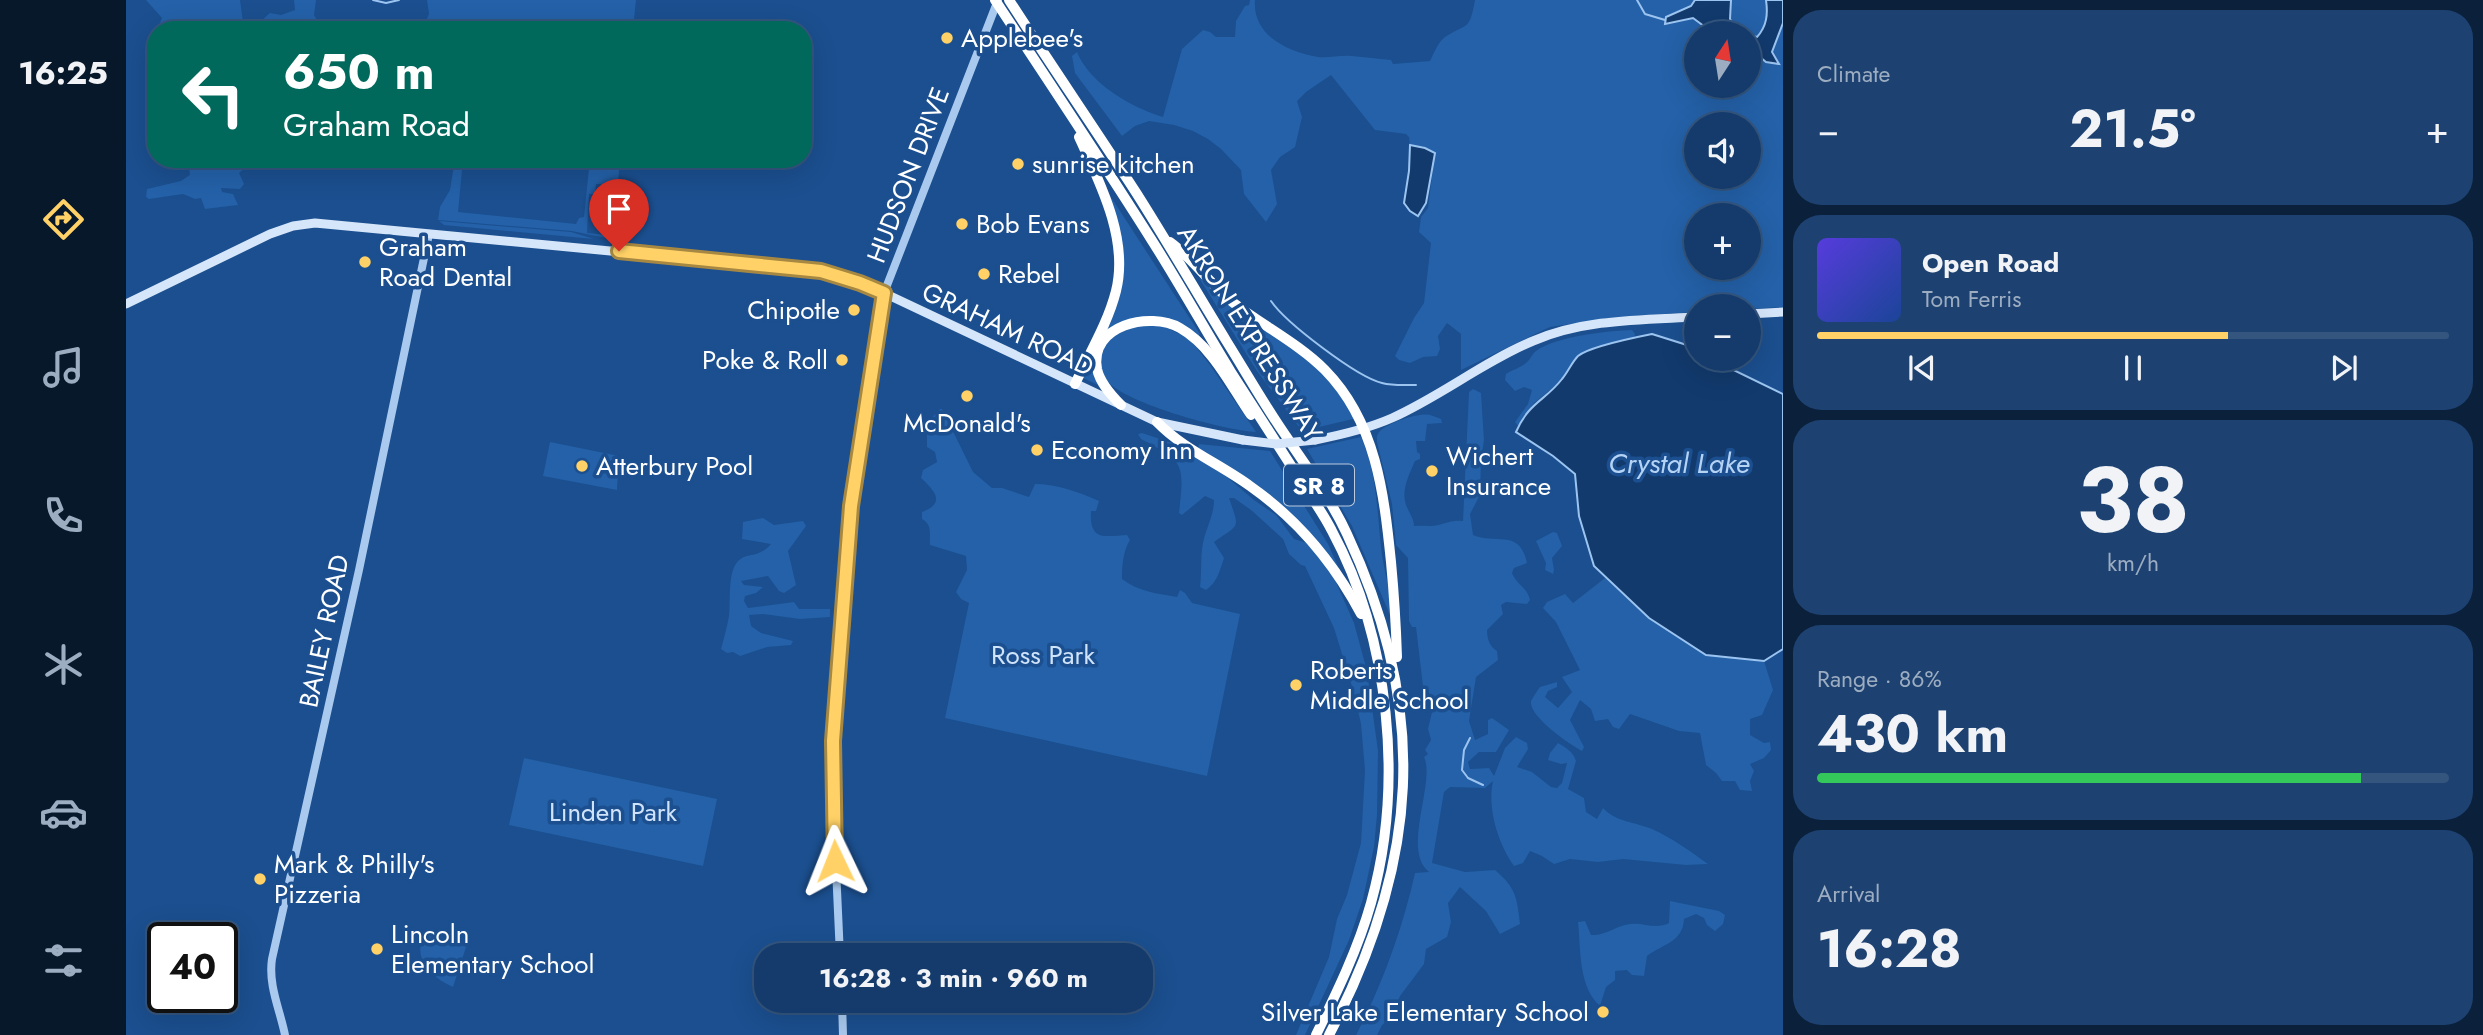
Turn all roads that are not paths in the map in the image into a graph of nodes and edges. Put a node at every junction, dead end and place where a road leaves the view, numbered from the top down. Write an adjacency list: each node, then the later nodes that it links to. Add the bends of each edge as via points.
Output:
1 (997, 0): 3 (highway, AKRON EXPRESSWAY / SR 8, bridge); 6 (street, HUDSON DRIVE)
2 (1009, 0): 5 (highway, AKRON EXPRESSWAY / SR 8)
3 (1065, 106): 11 (highway, via 1108,210 1119,261 1115,296); 15 (highway, AKRON EXPRESSWAY / SR 8)
4 (429, 234): 6 (main road, GRAHAM ROAD, via 821,271); 7 (main road, GRAHAM ROAD, via 323,223 293,226); 20 (street, BAILEY ROAD, via 272,959 273,990)
5 (1164, 238): 14 (highway, via 1222,293 1327,372); 17 (highway, AKRON EXPRESSWAY / SR 8, via 1347,533 1376,603)
6 (884, 293): 11 (main road, GRAHAM ROAD); 18 (street, HUDSON DRIVE, via 851,506 834,722)
7 (126, 304)
8 (1783, 312): 9 (main road)
9 (1761, 313)
10 (1684, 318): 14 (main road, GRAHAM ROAD, via 1607,323 1541,338 1393,418)
11 (1075, 384): 12 (main road, GRAHAM ROAD)
12 (1121, 405): 13 (main road, GRAHAM ROAD); 15 (highway, via 1098,371 1100,348 1109,335 1125,326 1142,320 1160,321 1181,328 1206,349 1256,424)
13 (1157, 422): 14 (main road, GRAHAM ROAD, bridge, via 1276,444); 16 (highway, via 1251,486 1311,539 1360,612)
14 (1365, 428): 17 (highway, via 1388,522)
15 (1275, 441): 16 (highway, AKRON EXPRESSWAY / SR 8, via 1332,530 1356,582)
16 (1378, 663): 22 (highway, AKRON EXPRESSWAY / SR 8, via 1388,764 1383,850 1360,938)
17 (1397, 685): 23 (highway, AKRON EXPRESSWAY / SR 8, via 1404,782 1392,873 1367,955)
18 (839, 943)
19 (843, 1013): 21 (street)
20 (285, 1035)
21 (844, 1035)
22 (1315, 1035)
23 (1329, 1035)

